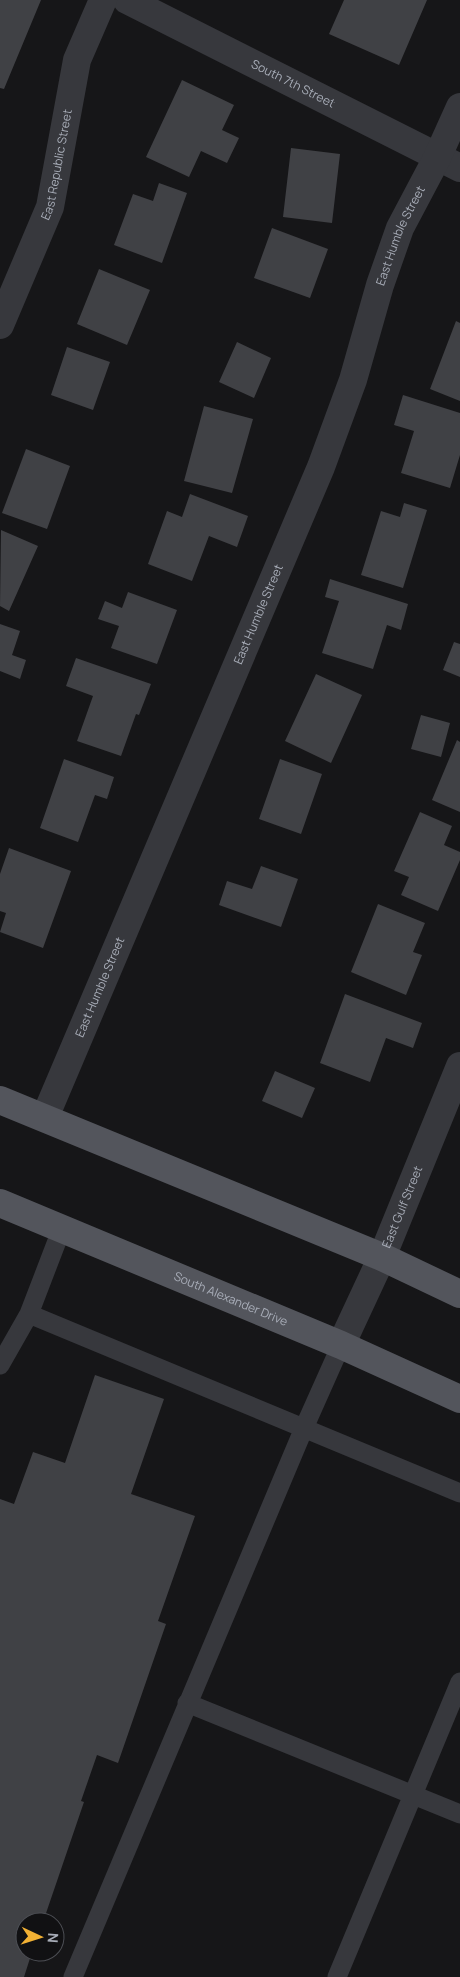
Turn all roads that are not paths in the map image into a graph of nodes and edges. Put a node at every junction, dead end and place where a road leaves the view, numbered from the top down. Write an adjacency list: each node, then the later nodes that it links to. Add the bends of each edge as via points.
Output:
1 (103, 0): 5 (street, East Republic Street, via 77,60 50,207)
2 (127, 0): 4 (street, South 7th Street)
3 (460, 107): 4 (street, East Humble Street)
4 (448, 163): 8 (street, East Humble Street, via 400,228 353,380 320,467)
5 (0, 325)
6 (460, 1066): 11 (street, East Gulf Street)
7 (0, 1100): 8 (main road)
8 (45, 1118): 11 (main road)
9 (0, 1203): 10 (main road, South Alexander Drive)
10 (62, 1228): 13 (lane); 14 (main road, South Alexander Drive)
11 (382, 1257): 12 (main road); 14 (street, East Gulf Street)
12 (460, 1294)
13 (29, 1314): 15 (lane); 17 (lane)
14 (341, 1345): 16 (main road, South Alexander Drive); 17 (lane)
15 (0, 1365)
16 (460, 1399)
17 (304, 1428): 18 (lane); 20 (lane)
18 (460, 1493)
19 (460, 1682): 21 (lane)
20 (188, 1703): 21 (lane); 23 (lane)
21 (413, 1795): 22 (lane); 24 (lane)
22 (460, 1814)
23 (72, 1977)
24 (336, 1977)

